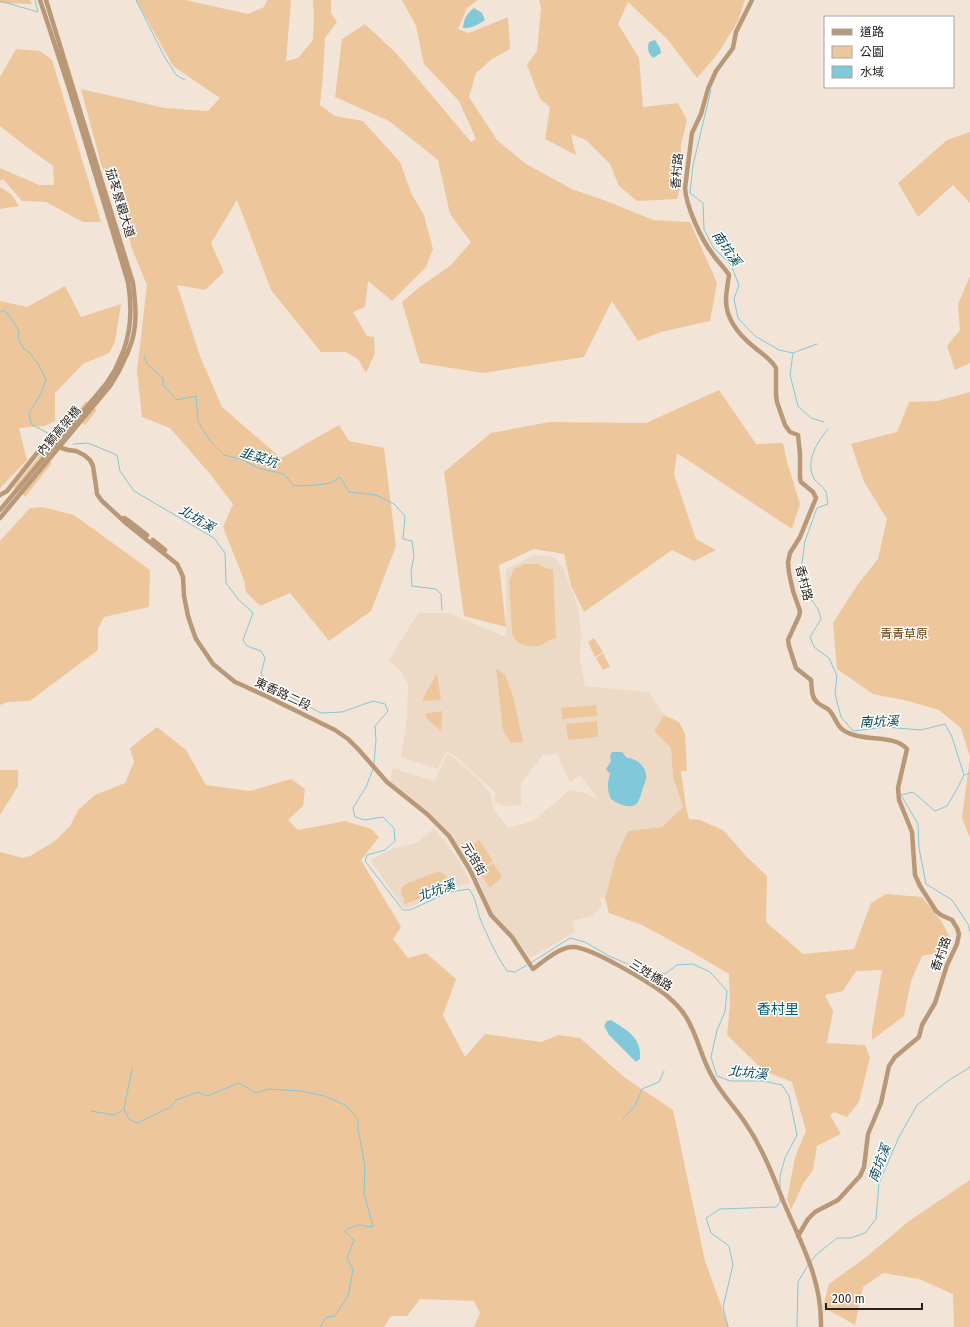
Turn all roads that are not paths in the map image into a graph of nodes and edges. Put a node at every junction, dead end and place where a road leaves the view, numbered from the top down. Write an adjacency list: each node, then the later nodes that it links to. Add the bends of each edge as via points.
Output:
1 (40, 0): 4 (street, 茄苳景觀大道, via 128,282 131,306)
2 (46, 0): 4 (street, 茄苳景觀大道, via 133,283 136,305 134,333)
3 (752, 0): 10 (street, 香村路, via 736,32 733,48 712,79 692,133 685,196 703,239 729,275 726,300 728,314 735,327 776,368 776,395 779,408 787,429 798,435 801,482 816,498 788,562 793,591 800,608 788,640 794,664 811,680 815,700 829,710 843,730 864,738 901,743 907,750 898,788 912,832 916,875 936,911 952,920 959,934 955,950 919,1037 895,1057 889,1066 881,1103 868,1134 864,1167 860,1176 838,1200 815,1212)
4 (125, 353): 6 (street, 內獅高架橋, bridge, via 106,384); 7 (street, 內獅高架橋, bridge, via 110,386)
5 (0, 495): 8 (street, 東香路二段, via 7,491 41,448 48,444 84,455 94,469 96,486 102,501 180,570 189,620 196,639 213,664 235,682 335,730 359,750)
6 (0, 510)
7 (0, 518)
8 (387, 782): 9 (street, 元培街, via 427,814 449,836 470,870 491,915 512,937)
9 (532, 968): 10 (street, 三姓橋路, via 563,949 582,948 648,983 677,1005 686,1016 699,1042 712,1077 763,1152)
10 (798, 1236): 11 (street, via 812,1266 818,1292)
11 (821, 1327)

